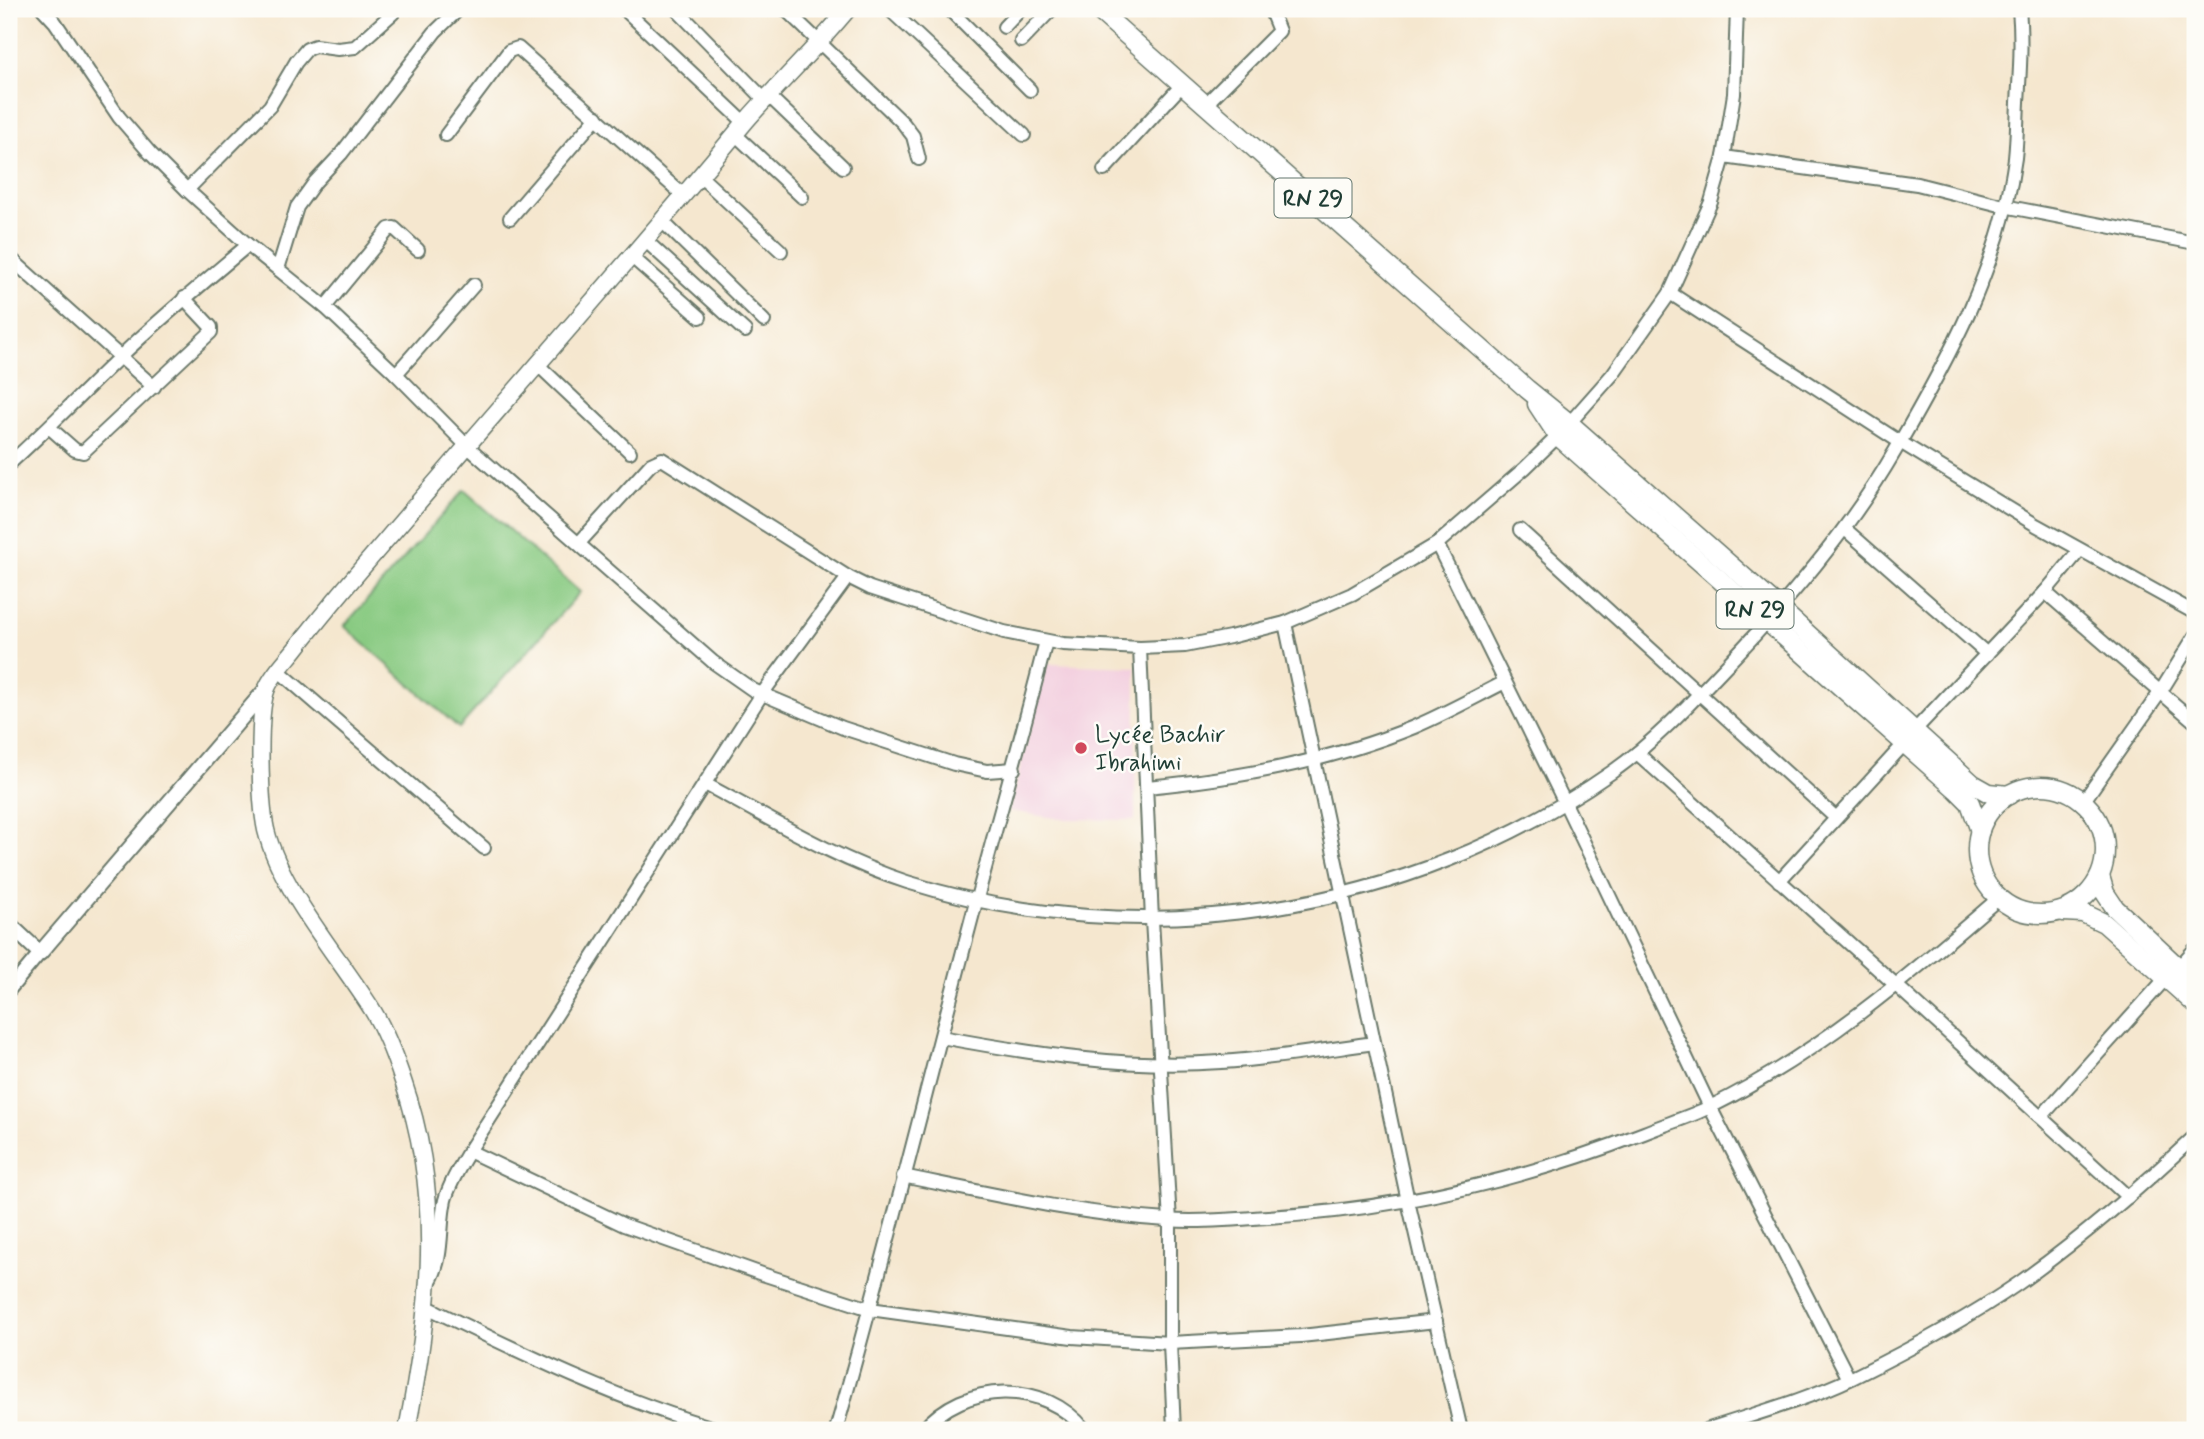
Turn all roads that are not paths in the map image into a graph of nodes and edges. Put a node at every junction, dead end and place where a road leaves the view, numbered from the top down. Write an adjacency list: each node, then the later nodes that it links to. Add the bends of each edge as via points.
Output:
1 (43, 9): 32 (street, via 119,117)
2 (458, 9): 45 (street, via 297,207)
3 (624, 9): 24 (street)
4 (676, 9): 21 (street)
5 (785, 9): 17 (street)
6 (889, 9): 26 (street)
7 (949, 9): 20 (street)
8 (1021, 9): 16 (street)
9 (1052, 9): 18 (street)
10 (1270, 9): 22 (street, via 1279,31)
11 (1737, 9): 27 (street, via 1734,94)
12 (2019, 9): 35 (street, via 2022,36 2015,159)
13 (844, 10): 17 (main road)
14 (1103, 10): 19 (main road, RN 29)
15 (393, 13): 32 (street, via 355,47 307,49 270,106)
16 (1004, 27)
17 (818, 41): 21 (main road); 28 (street, via 903,123 913,136)
18 (1021, 41)
19 (1181, 85): 22 (main road, RN 29); 30 (street)
20 (1030, 90)
21 (767, 98): 24 (main road); 29 (street)
22 (1206, 104): 58 (main road, RN 29, via 1527,389)
23 (597, 117): 25 (street, via 518,48 509,51); 33 (street); 36 (street)
24 (740, 129): 31 (main road); 34 (street)
25 (446, 135)
26 (1024, 135)
27 (1724, 157): 35 (street, via 1917,184); 47 (street, via 1711,202)
28 (919, 159)
29 (843, 167)
30 (1104, 170)
31 (699, 176): 33 (main road); 42 (street)
32 (187, 190): 40 (street)
33 (683, 195): 37 (main road)
34 (802, 197)
35 (2004, 206): 39 (street); 59 (street, via 1971,310)
36 (510, 218)
37 (662, 221): 38 (main road); 51 (street)
38 (646, 241): 44 (main road); 52 (street)
39 (2195, 243)
40 (248, 245): 45 (street); 48 (street)
41 (418, 250): 49 (street, via 400,231 388,229)
42 (781, 251)
43 (9, 257): 53 (street)
44 (632, 257): 50 (street); 54 (main road)
45 (278, 269): 49 (street)
46 (474, 285): 55 (street)
47 (1670, 293): 58 (street, via 1623,360); 59 (street)
48 (184, 298): 53 (street); 56 (street, via 211,332)
49 (325, 307): 55 (street)
50 (700, 317)
51 (764, 321)
52 (745, 331)
53 (120, 356): 56 (street); 57 (street)
54 (537, 364): 60 (main road); 61 (street)
55 (396, 374): 60 (street)
56 (153, 387): 57 (street, via 83,452)
57 (50, 428): 62 (street)
58 (1563, 429): 66 (street); 71 (main road, RN 29)
59 (1900, 442): 63 (street); 67 (street)
60 (467, 446): 65 (street); 77 (main road, via 322,614)
61 (630, 452)
62 (9, 464)
63 (1845, 529): 71 (street); 76 (street)
64 (1520, 530): 82 (street)
65 (579, 543): 68 (street, via 651,464 662,459); 81 (street, via 713,662)
66 (1437, 544): 72 (street, via 1352,594); 78 (street)
67 (2080, 550): 69 (street); 70 (street)
68 (848, 578): 74 (street, via 1004,632); 81 (street)
69 (2045, 592): 76 (street); 80 (street)
70 (2195, 613)
71 (1774, 615): 82 (street); 84 (main road, RN 29)
72 (1285, 623): 75 (street, via 1185,646); 86 (street)
73 (2195, 636): 80 (street)
74 (1046, 641): 75 (street); 87 (street)
75 (1140, 648): 89 (street)
76 (1987, 654): 84 (street)
77 (279, 671): 79 (main road); 95 (street)
78 (1506, 682): 86 (street, via 1416,726); 92 (street)
79 (267, 688): 105 (street); 122 (main road, via 261,730 266,831 292,888 376,1015 395,1057 423,1153)
80 (2161, 691): 83 (street); 91 (street)
81 (762, 694): 87 (street, via 906,750 986,771); 88 (street)
82 (1699, 694): 85 (street); 93 (street)
83 (2195, 722)
84 (1909, 737): 90 (main road, RN 29, via 1973,784 1989,793); 93 (street); 94 (main road, RN 29, via 1970,803)
85 (1637, 753): 92 (street); 97 (street)
86 (1314, 760): 89 (street); 98 (street)
87 (1014, 769): 100 (street)
88 (705, 784): 100 (street, via 843,858); 117 (street)
89 (1147, 787): 102 (street)
90 (2009, 795): 91 (main road, via 2051,787); 94 (main road, via 1988,814)
91 (2083, 802): 96 (main road, via 2105,840)
92 (1565, 803): 98 (street, via 1465,853); 114 (street)
93 (1836, 818): 97 (street)
94 (1980, 831): 99 (main road, via 1977,855 1981,872)
95 (484, 848)
96 (2100, 876): 101 (main road, via 2087,895); 106 (main road, via 2115,908)
97 (1779, 881): 109 (street)
98 (1343, 894): 102 (street, via 1255,912); 112 (street)
99 (1999, 898): 101 (main road, via 2028,913); 109 (street)
100 (976, 901): 102 (street, via 1070,915); 111 (street)
101 (2060, 912): 106 (main road, via 2083,913 2104,923)
102 (1152, 920): 113 (street)
103 (9, 924): 105 (street)
104 (2195, 949): 106 (street)
105 (40, 953): 107 (street)
106 (2172, 973): 108 (main road); 110 (main road); 115 (street)
107 (11, 983)
108 (2195, 983)
109 (1897, 986): 114 (street, via 1825,1038); 115 (street)
110 (2195, 1004)
111 (941, 1037): 113 (street, via 1041,1055); 118 (street)
112 (1374, 1043): 113 (street, via 1221,1062); 120 (street)
113 (1161, 1063): 121 (street)
114 (1710, 1107): 120 (street, via 1544,1170); 127 (street)
115 (2041, 1117): 119 (street)
116 (2195, 1136): 119 (street)
117 (469, 1151): 122 (street, via 448,1189 437,1264); 124 (street, via 624,1225)
118 (903, 1176): 121 (street, via 1024,1202); 124 (street)
119 (2128, 1197): 127 (street, via 2019,1283)
120 (1408, 1201): 121 (street, via 1292,1216); 125 (street)
121 (1170, 1221): 126 (street)
122 (429, 1284): 123 (main road)
123 (427, 1307): 128 (main road); 129 (street, via 554,1367)
124 (870, 1309): 126 (street, via 1072,1337); 130 (street)
125 (1436, 1321): 126 (street, via 1312,1335); 134 (street)
126 (1170, 1343): 133 (street)
127 (1849, 1379): 135 (street)
128 (407, 1430)
129 (721, 1430)
130 (836, 1430)
131 (923, 1430): 132 (street, via 968,1398 1008,1391 1046,1402)
132 (1085, 1430)
133 (1174, 1430)
134 (1461, 1430)
135 (1706, 1430)

